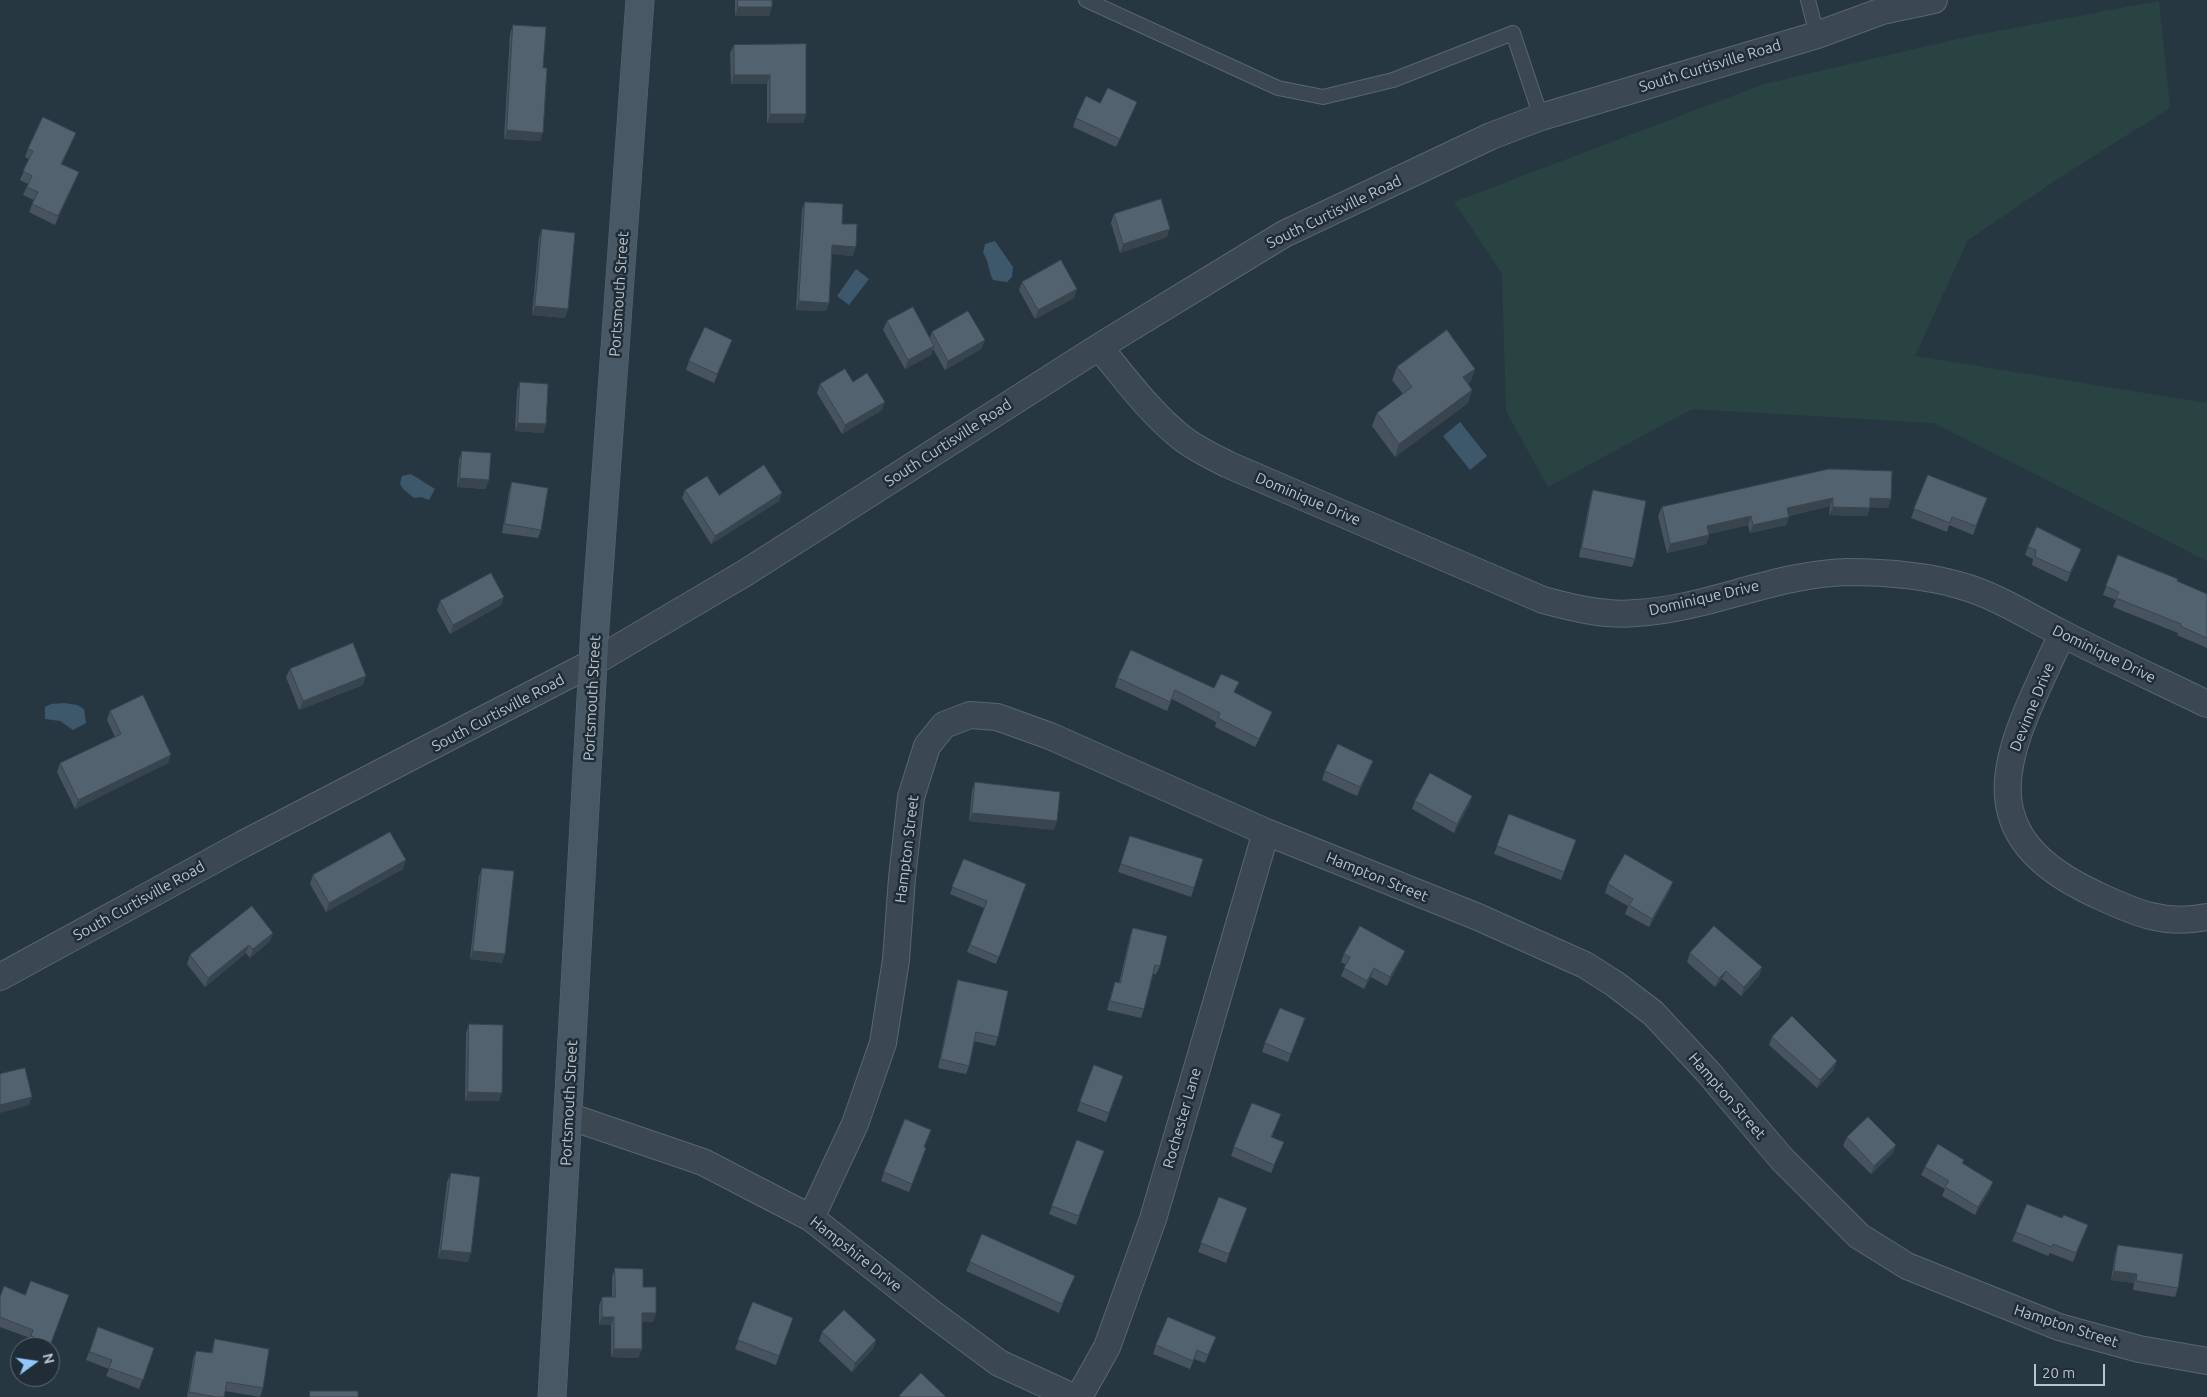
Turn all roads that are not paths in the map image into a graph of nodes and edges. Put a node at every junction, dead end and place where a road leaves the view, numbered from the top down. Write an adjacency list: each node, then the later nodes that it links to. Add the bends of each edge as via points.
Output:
1 (640, 0): 9 (street, Portsmouth Street)
2 (1086, 0): 6 (lane, via 1278,88 1323,97 1393,80 1512,33)
3 (1808, 0): 5 (lane)
4 (1934, 0): 5 (street, South Curtisville Road, via 1882,11)
5 (1817, 35): 6 (street, South Curtisville Road)
6 (1541, 117): 7 (street, South Curtisville Road, via 1491,136 1284,234)
7 (1098, 347): 8 (street, Dominique Drive, via 1160,418 1182,438 1206,453 1543,600 1581,609 1635,614 1680,607 1804,577 1845,572 1884,573 1963,586); 9 (street, South Curtisville Road, via 745,573)
8 (2062, 634): 10 (street, Dominique Drive); 12 (street, Devinne Drive, via 2022,726 2007,780 2009,813 2022,840 2045,866 2067,881 2134,912 2167,920 2189,921)
9 (594, 662): 13 (street, South Curtisville Road, via 244,844); 14 (street, Portsmouth Street)
10 (2207, 704)
11 (1266, 832): 15 (street, Hampton Street, via 1050,736 997,717 970,715 944,725 928,746 911,797 896,960 883,1043 855,1124); 16 (street, Hampton Street, via 1478,917 1586,965 1615,984 1659,1020 1825,1204 1859,1236 1908,1266 2058,1327 2139,1349); 19 (street, Rochester Lane, via 1152,1219 1107,1347)
12 (2207, 917)
13 (0, 977)
14 (568, 1116): 15 (street, Hampshire Drive, via 703,1162); 17 (street, Portsmouth Street)
15 (811, 1218): 18 (street, Hampshire Drive, via 999,1363)
16 (2207, 1361)
17 (552, 1397)
18 (1073, 1397)
19 (1079, 1397)

